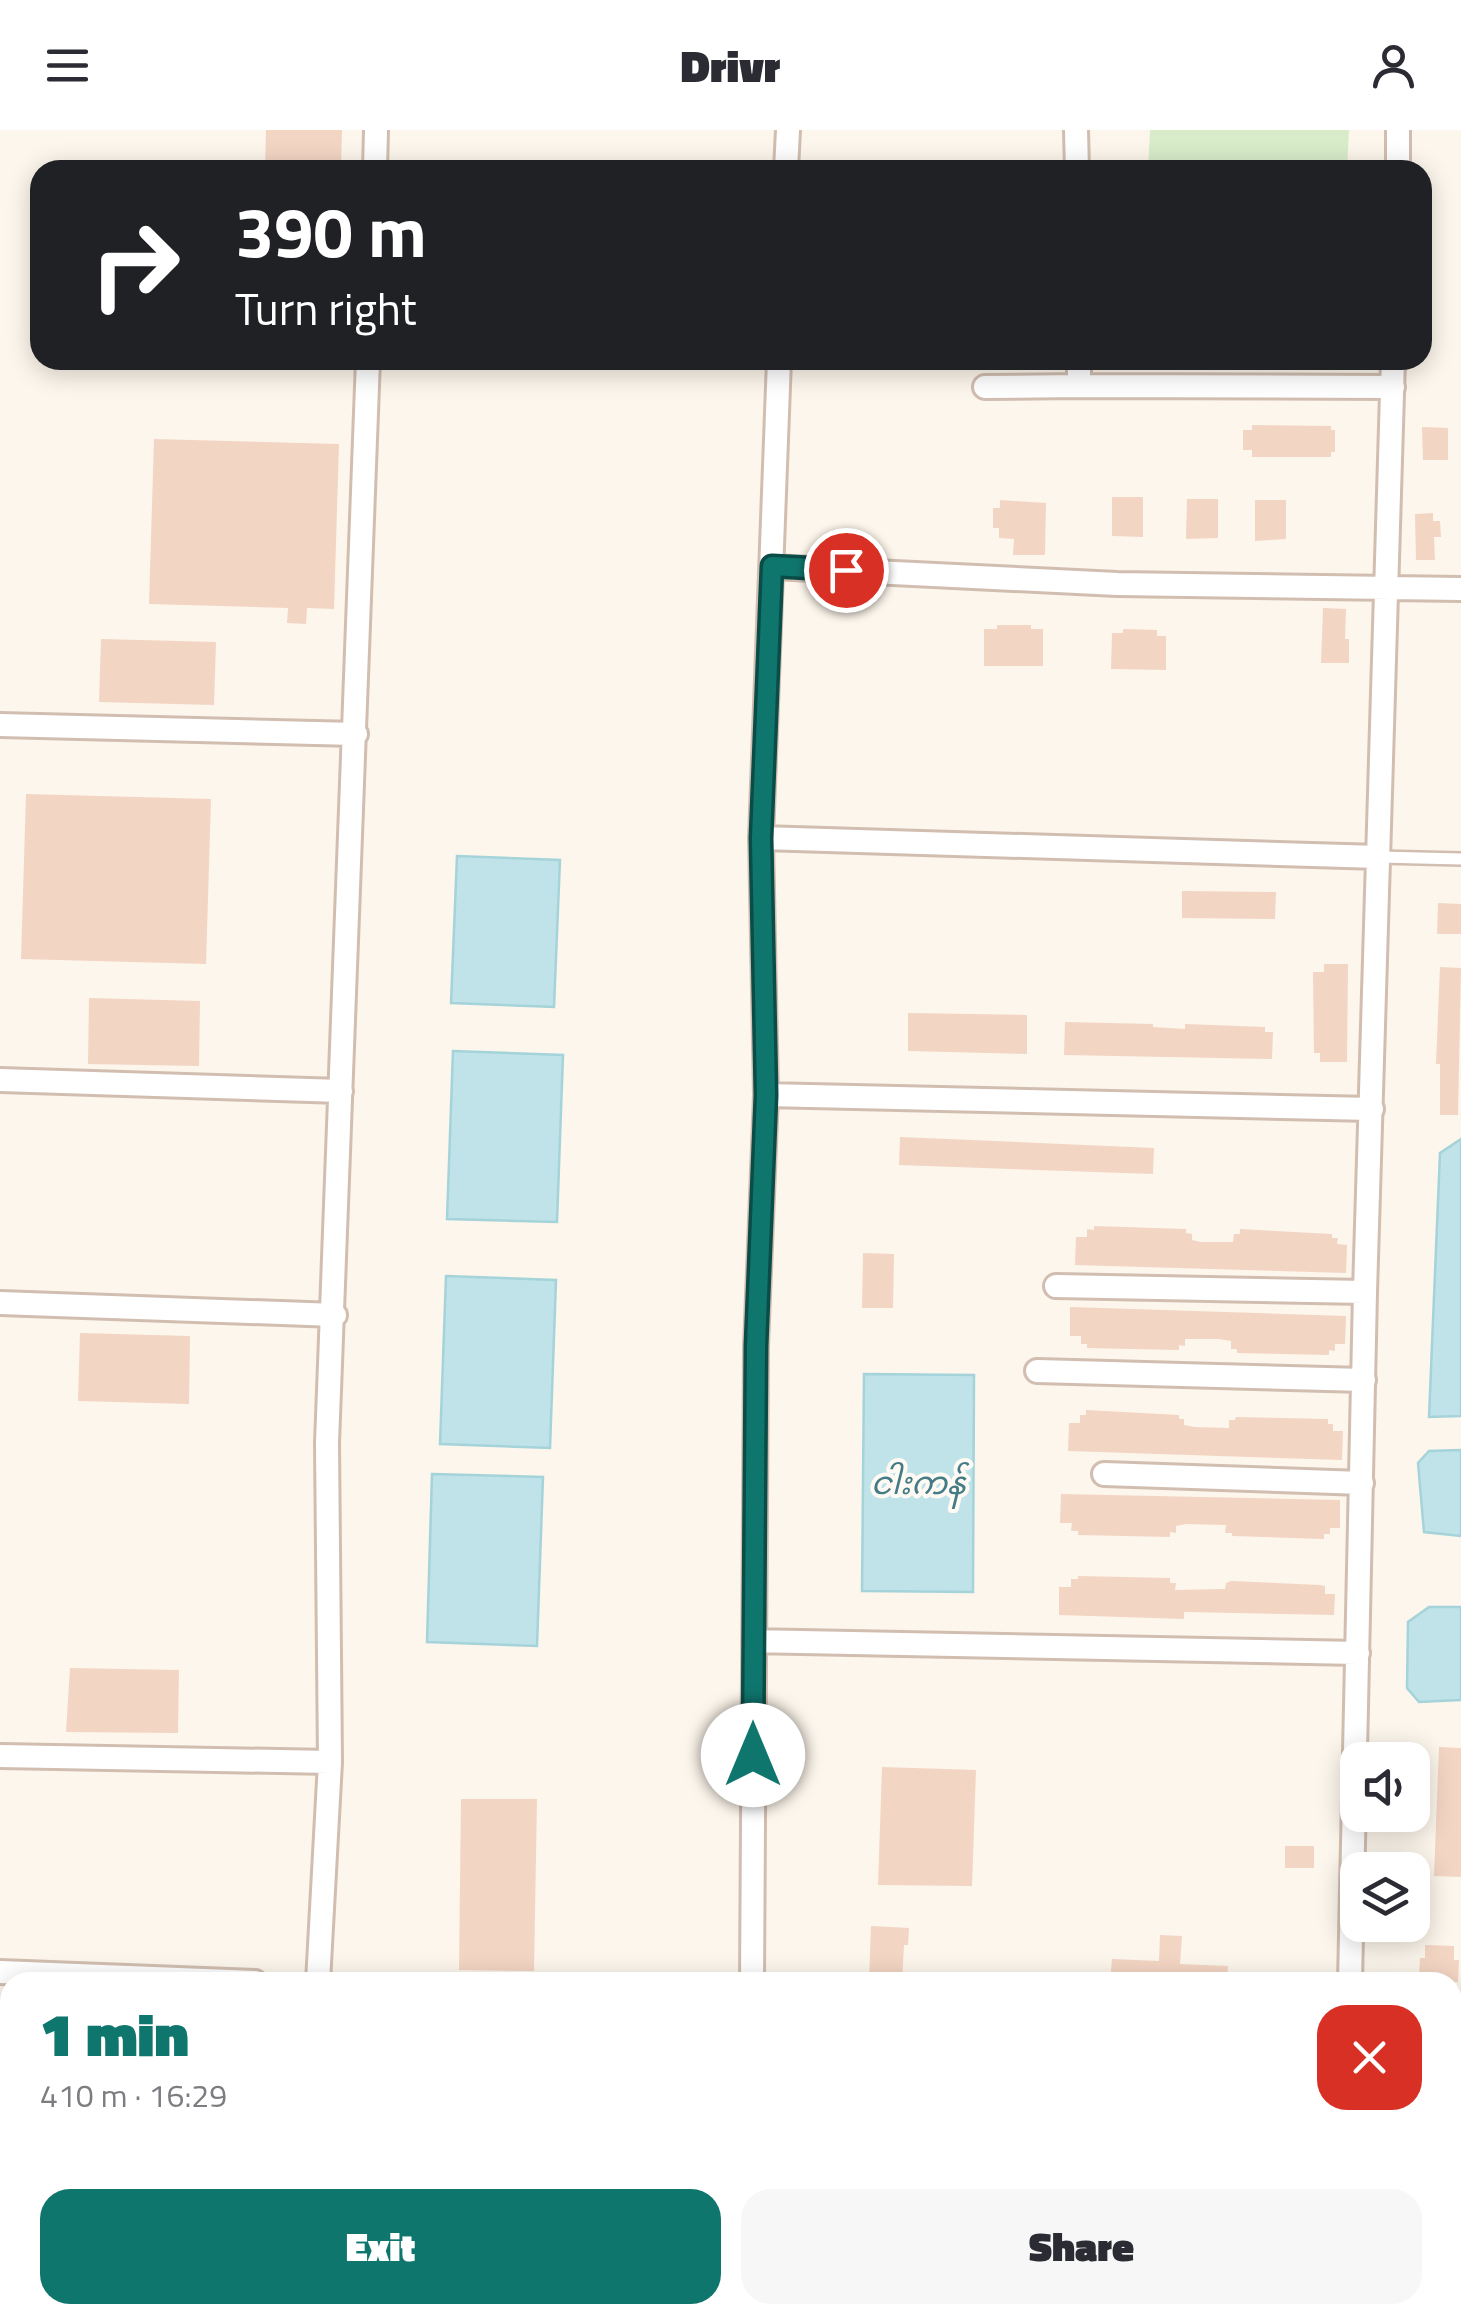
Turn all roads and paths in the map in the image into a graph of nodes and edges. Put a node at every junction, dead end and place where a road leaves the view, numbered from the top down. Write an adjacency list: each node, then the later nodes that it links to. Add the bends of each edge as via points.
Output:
1 (376, 130): 5 (street)
2 (788, 130): 6 (street)
3 (1076, 130): 7 (street)
4 (1398, 130): 8 (street)
5 (374, 160)
6 (786, 160)
7 (1077, 160)
8 (1398, 160)
9 (368, 370): 20 (street)
10 (779, 370): 16 (street)
11 (1079, 370): 14 (street)
12 (1394, 370): 15 (street)
13 (986, 386): 14 (street)
14 (1079, 386): 15 (street)
15 (1393, 387): 17 (street)
16 (772, 566): 17 (street, via 1116,584); 21 (street)
17 (1389, 588): 18 (street); 22 (street)
18 (1461, 588)
19 (0, 726): 20 (street)
20 (356, 734): 25 (street)
21 (761, 838): 22 (street); 26 (street)
22 (1379, 857): 23 (lane); 27 (street)
23 (1461, 860)
24 (0, 1080): 25 (street)
25 (341, 1090): 31 (street)
26 (766, 1095): 27 (street); 36 (street)
27 (1372, 1109): 29 (street)
28 (1056, 1286): 29 (street)
29 (1365, 1292): 33 (street)
30 (0, 1304): 31 (street)
31 (334, 1315): 39 (street, via 327,1443)
32 (1036, 1372): 33 (street)
33 (1364, 1380): 35 (street)
34 (1104, 1474): 35 (street)
35 (1362, 1483): 37 (street)
36 (754, 1641): 37 (street); 41 (street)
37 (1358, 1653): 42 (street)
38 (0, 1756): 39 (street)
39 (330, 1762): 40 (street)
40 (319, 1972)
41 (752, 1972)
42 (1350, 1972)

